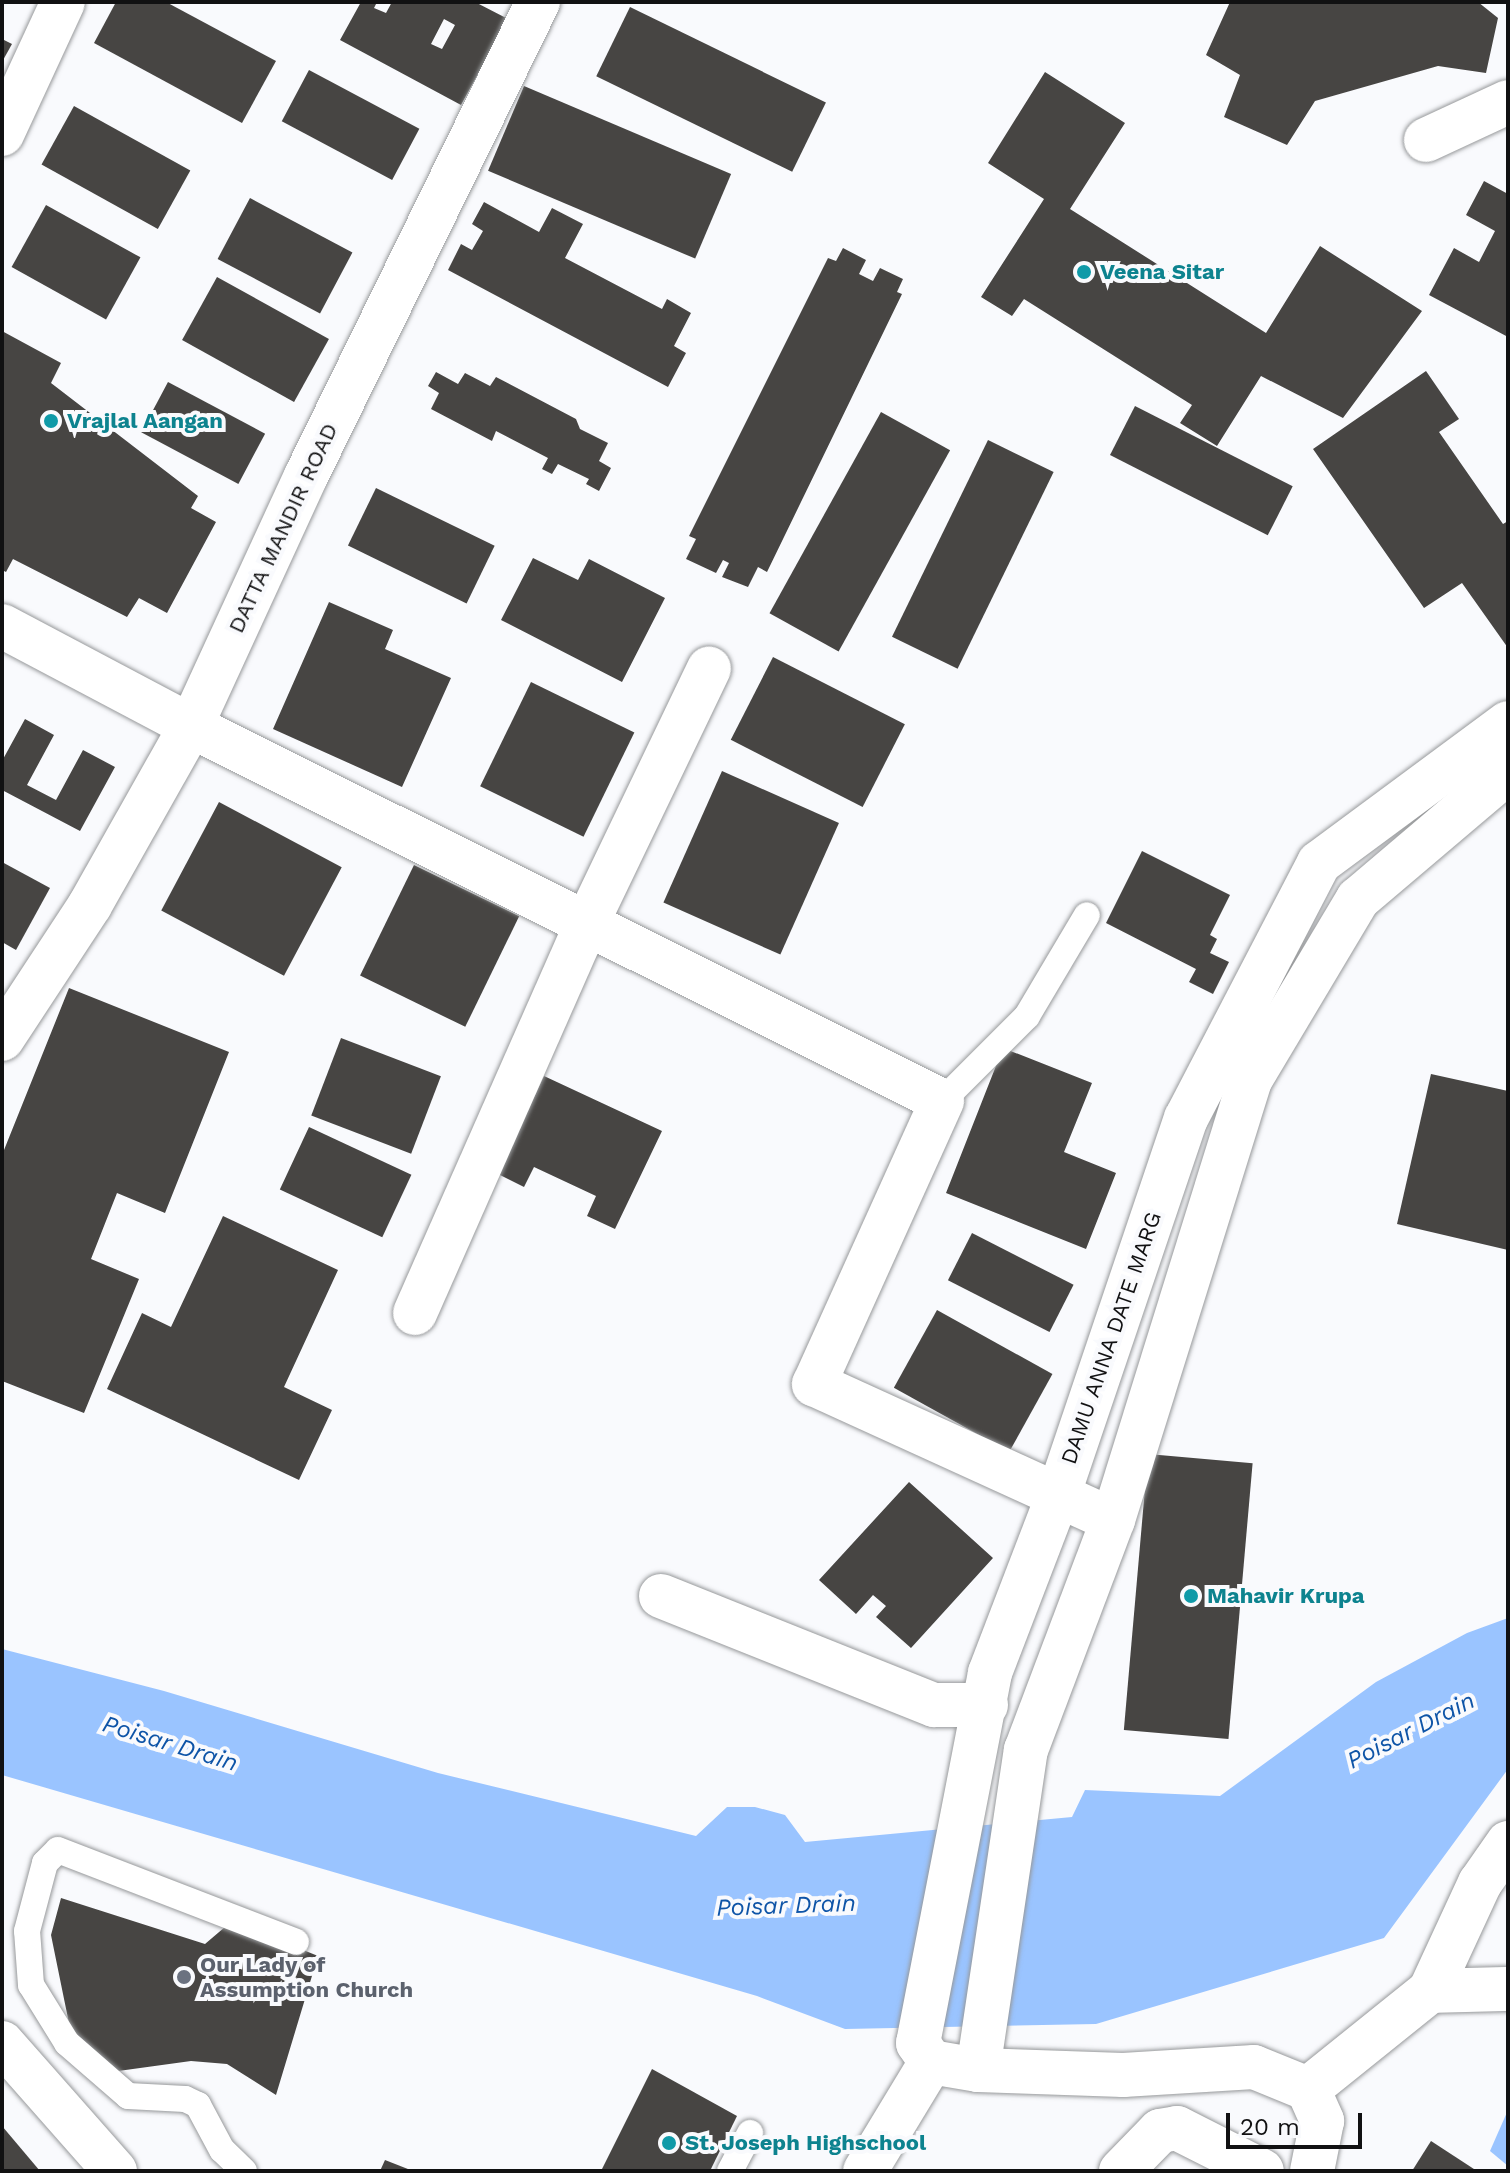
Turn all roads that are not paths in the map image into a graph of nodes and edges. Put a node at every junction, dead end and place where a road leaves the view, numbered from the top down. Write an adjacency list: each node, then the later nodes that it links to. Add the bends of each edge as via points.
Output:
1 (63, 2): 4 (street)
2 (538, 2): 9 (street, DATTA MANDIR ROAD, via 306,476)
3 (1508, 102): 5 (street)
4 (2, 134)
5 (1426, 140)
6 (2, 626): 9 (street)
7 (709, 669): 12 (street)
8 (1508, 723): 16 (street, DAMU ANNA DATE MARG, via 1319,863 1186,1118)
9 (191, 726): 12 (street); 13 (street, DATTA MANDIR ROAD, via 90,905)
10 (1508, 772): 17 (street, via 1358,899 1250,1080)
11 (1087, 915): 14 (lane, via 1027,1016)
12 (588, 921): 14 (street); 15 (street)
13 (2, 1039)
14 (942, 1101): 16 (street, via 814,1384)
15 (415, 1313)
16 (1059, 1493): 17 (street); 19 (street, DAMU ANNA DATE MARG, via 990,1673)
17 (1113, 1520): 26 (street, via 1026,1750)
18 (661, 1596): 19 (street, via 934,1705)
19 (986, 1705): 25 (street, DAMU ANNA DATE MARG, via 973,1752)
20 (1508, 1843): 23 (street, via 1480,1883)
21 (296, 1942): 30 (lane, via 58,1850 45,1863 27,1931 31,1985 67,2043 128,2096 185,2099 198,2105 222,2150)
22 (1508, 1989): 23 (street, via 1483,1994)
23 (1430, 1991): 27 (street)
24 (2, 2043): 29 (street)
25 (925, 2053): 26 (street); 32 (street)
26 (981, 2055): 27 (street, via 1123,2075 1254,2067)
27 (1311, 2097): 35 (street); 36 (street, via 1322,2121)
28 (750, 2133): 31 (lane)
29 (115, 2171)
30 (244, 2171)
31 (730, 2171)
32 (865, 2171)
33 (1121, 2171): 34 (street, via 1160,2131 1177,2128)
34 (1262, 2171)
35 (1275, 2171)
36 (1312, 2171)

